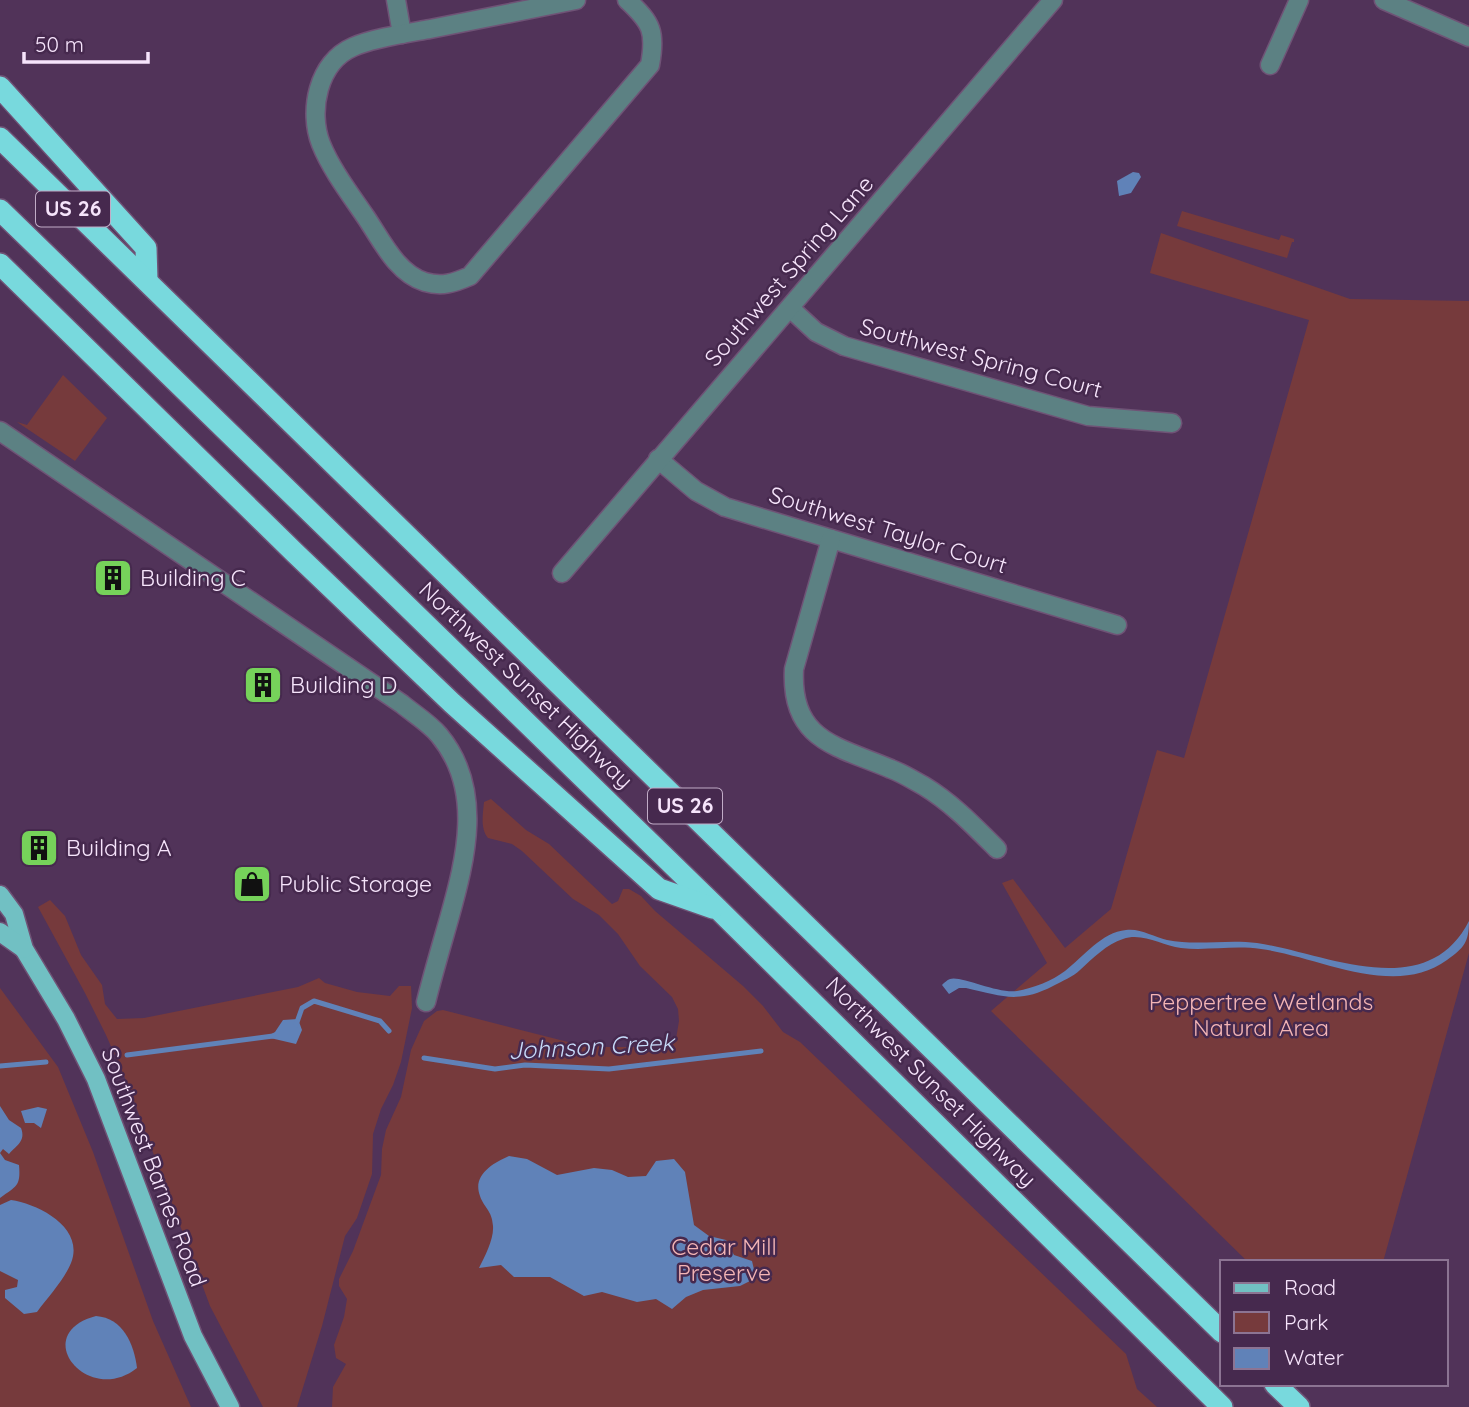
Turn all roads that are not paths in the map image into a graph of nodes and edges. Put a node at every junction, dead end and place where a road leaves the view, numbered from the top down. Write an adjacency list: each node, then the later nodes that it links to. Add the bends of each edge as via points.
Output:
1 (397, 0): 7 (street)
2 (576, 0): 7 (street)
3 (627, 0): 7 (street, via 644,16 654,40 650,65 470,276 448,286 424,282 392,257 320,143 315,107 320,83 333,62 352,47)
4 (1053, 0): 15 (street, Southwest Spring Lane)
5 (1300, 0): 9 (street)
6 (1384, 0): 8 (street)
7 (402, 34)
8 (1469, 37)
9 (1270, 65)
10 (0, 87): 14 (highway, via 146,248)
11 (0, 138): 14 (highway, Northwest Sunset Highway / US 26)
12 (0, 210): 24 (highway, Northwest Sunset Highway / US 26)
13 (0, 264): 24 (highway, via 300,558 659,889)
14 (147, 280): 28 (highway, Northwest Sunset Highway / US 26)
15 (790, 308): 16 (street, Southwest Spring Court, via 816,332 844,346 1088,416); 18 (street, Southwest Spring Lane)
16 (1172, 423)
17 (0, 431): 27 (street, via 402,704 438,734 459,771 468,830 462,872)
18 (658, 459): 19 (street, Southwest Taylor Court, via 696,491 724,507); 20 (street, Southwest Spring Lane)
19 (831, 539): 21 (street, Southwest Taylor Court); 22 (street, via 794,668 797,706 808,727 837,748 928,788)
20 (562, 573)
21 (1117, 625)
22 (997, 849)
23 (0, 895): 26 (main road, Southwest Barnes Road, via 14,914)
24 (718, 909): 31 (highway, Northwest Sunset Highway / US 26)
25 (0, 932): 26 (main road, Southwest Barnes Road)
26 (24, 949): 30 (main road, Southwest Barnes Road, via 96,1079 193,1336)
27 (426, 1002)
28 (1220, 1330)
29 (1277, 1386): 32 (highway)
30 (230, 1407)
31 (1222, 1407)
32 (1298, 1407)

